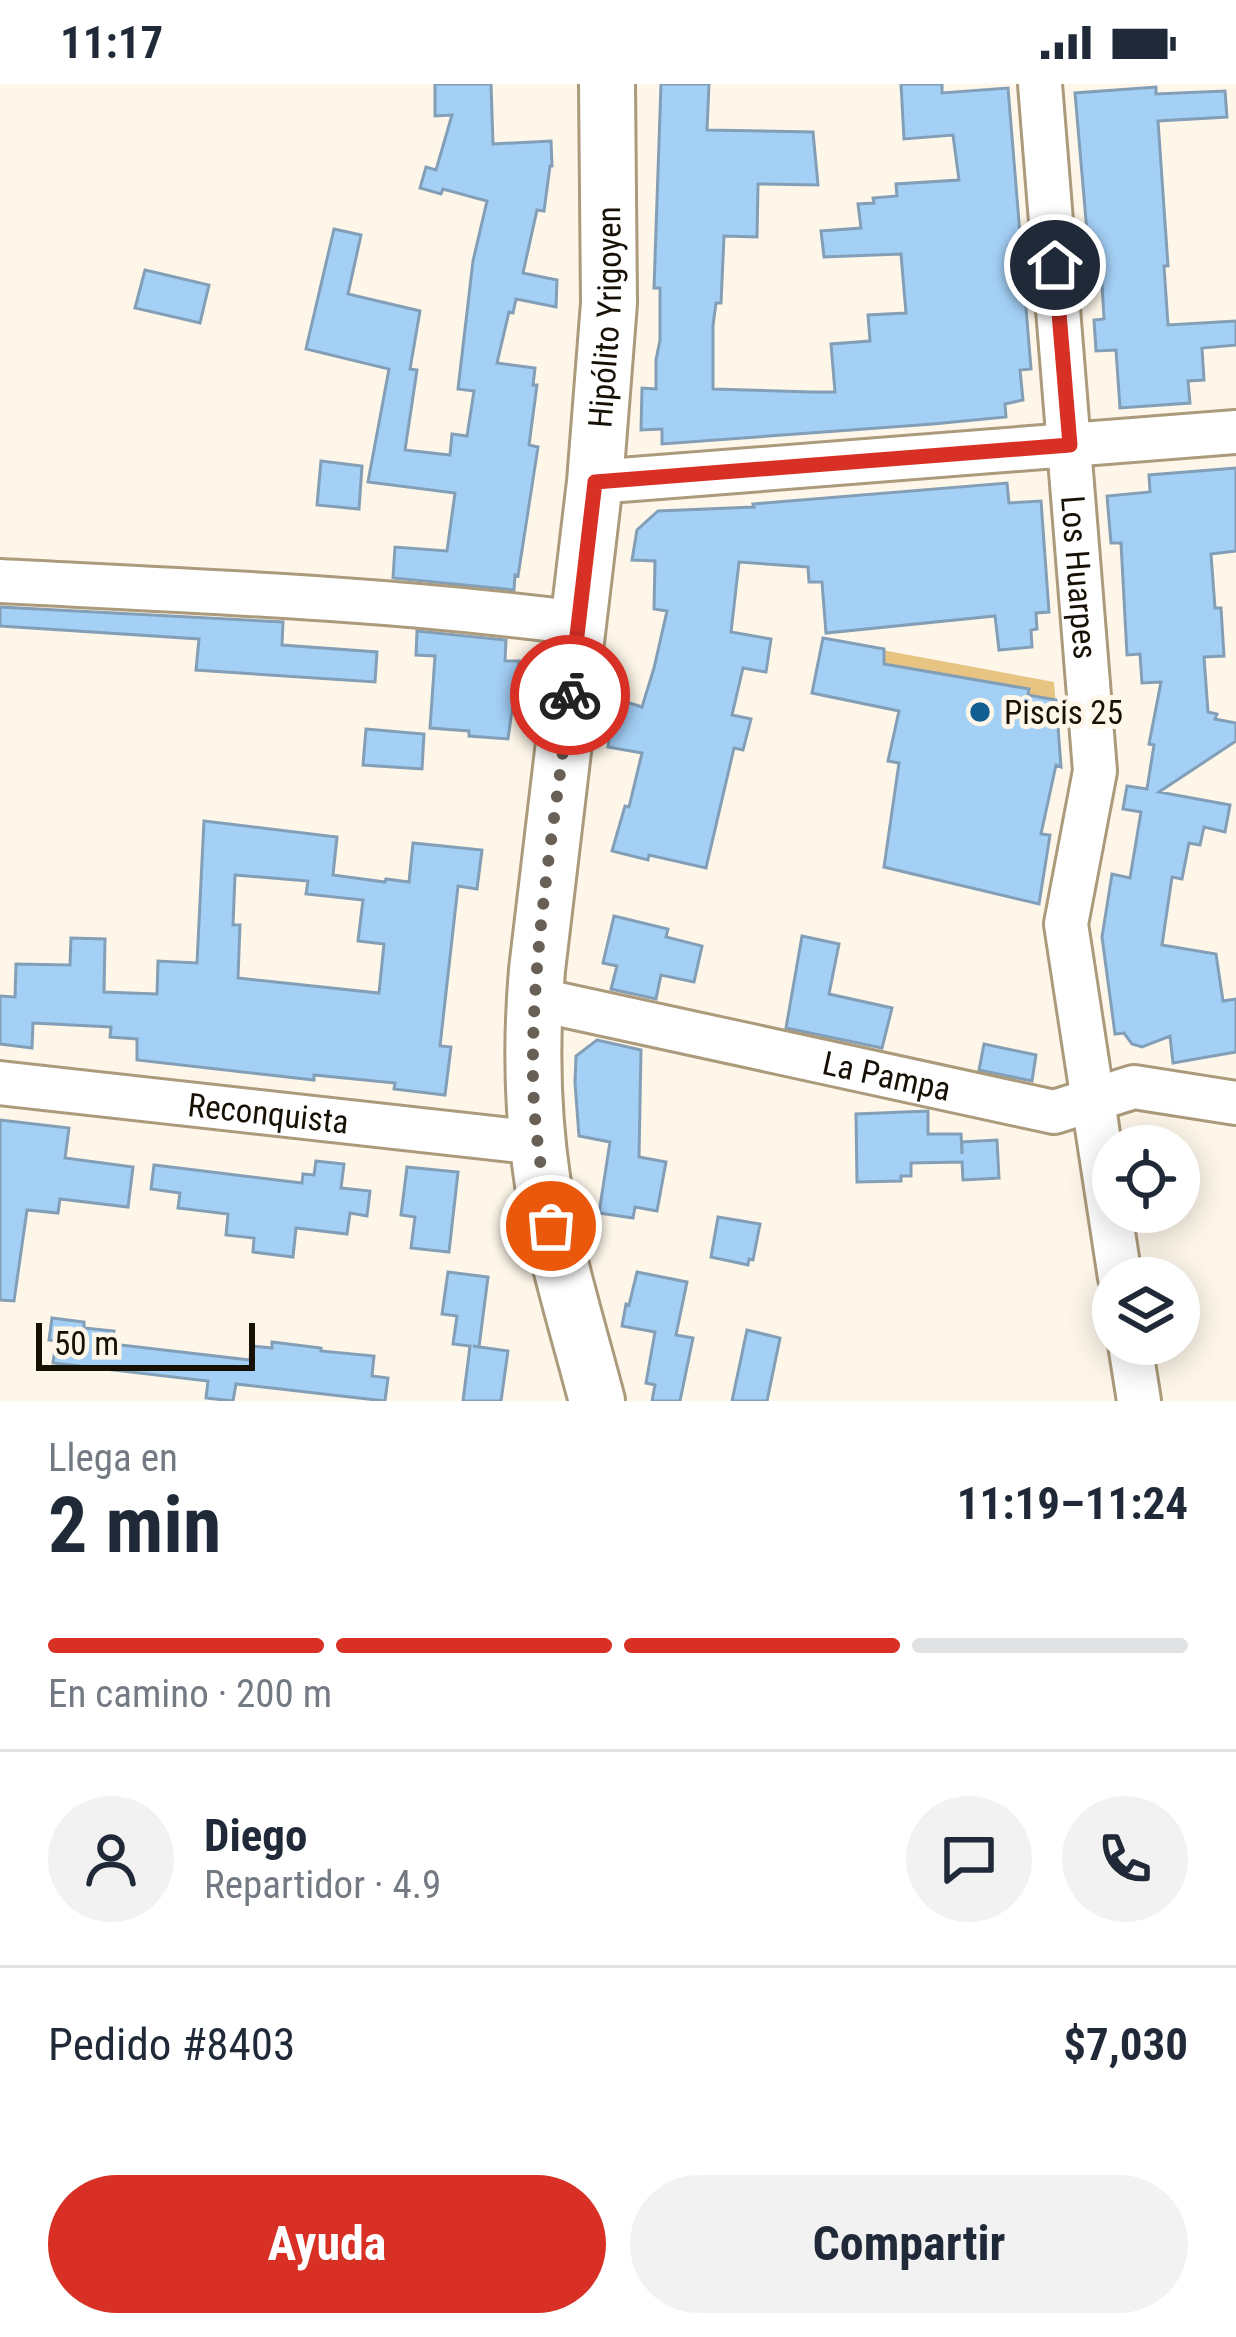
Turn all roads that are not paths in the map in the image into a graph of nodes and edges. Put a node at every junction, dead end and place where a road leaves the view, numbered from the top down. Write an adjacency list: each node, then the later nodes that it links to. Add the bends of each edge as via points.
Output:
1 (607, 84): 5 (main road, Hipólito Yrigoyen, via 609,303)
2 (1040, 84): 4 (street, Los Huarpes)
3 (1236, 432): 4 (street)
4 (1070, 445): 5 (street); 10 (street, Los Huarpes, via 1095,771 1066,924)
5 (595, 482): 7 (main road, Hipólito Yrigoyen)
6 (0, 581): 7 (street)
7 (579, 623): 8 (main road, Hipólito Yrigoyen)
8 (535, 999): 10 (street, La Pampa, via 1054,1112); 12 (main road, Hipólito Yrigoyen)
9 (0, 1084): 12 (street, Reconquista)
10 (1093, 1099): 11 (street, La Pampa, via 1134,1087); 13 (street, Los Huarpes)
11 (1236, 1103)
12 (538, 1143): 15 (main road, Hipólito Yrigoyen)
13 (1117, 1257)
14 (1133, 1365): 16 (street)
15 (597, 1401)
16 (1139, 1401)

